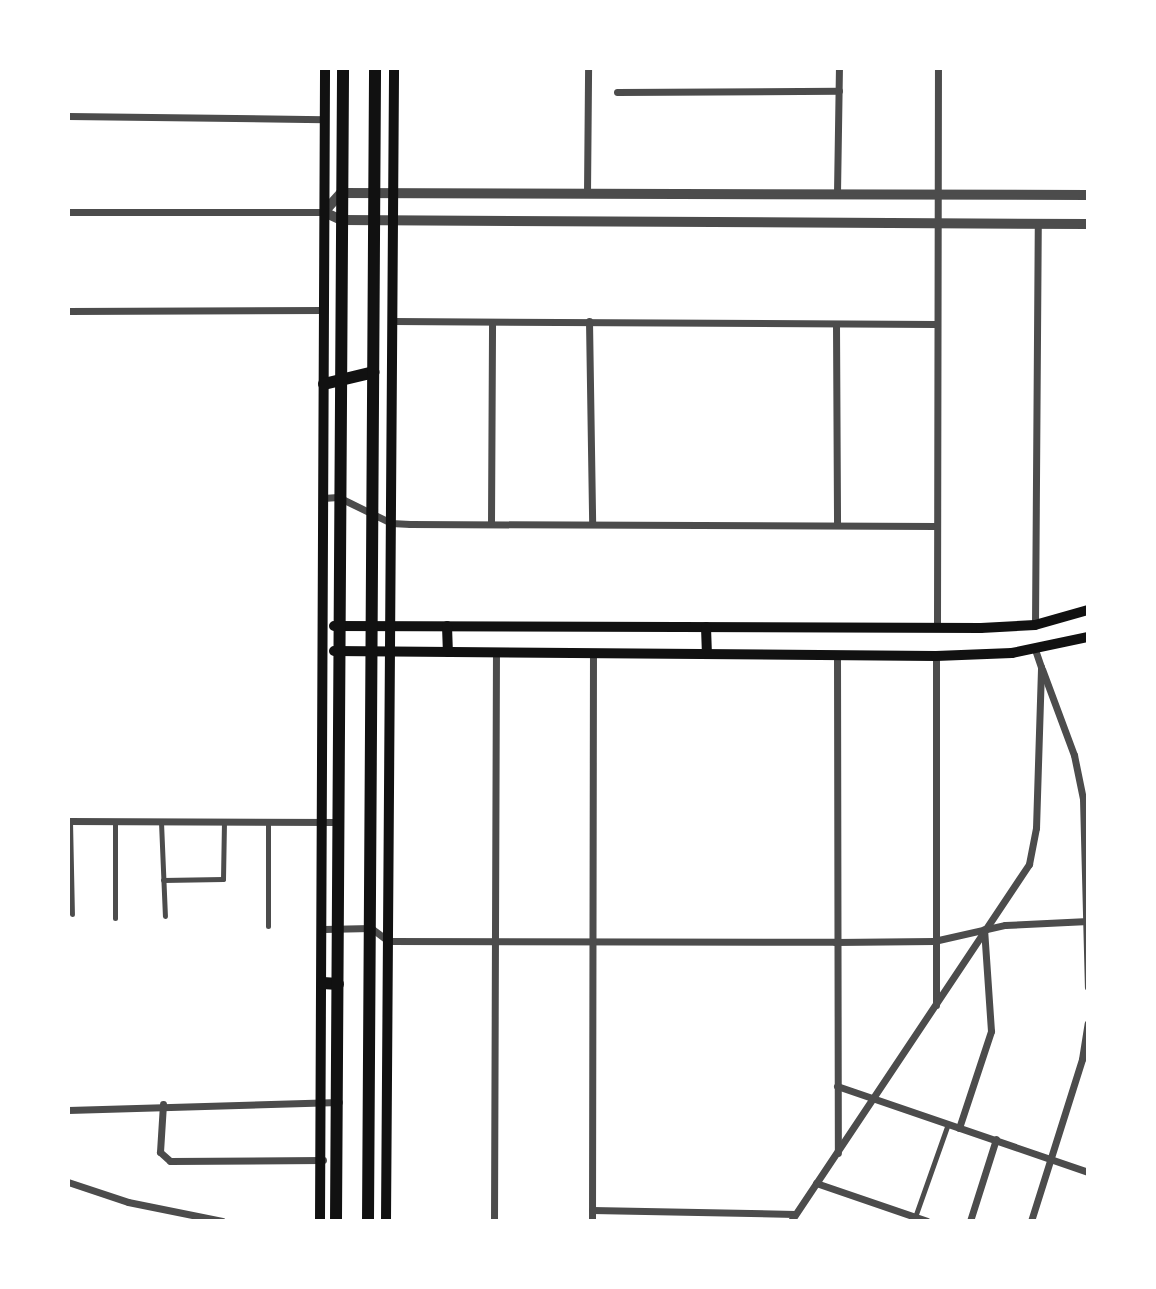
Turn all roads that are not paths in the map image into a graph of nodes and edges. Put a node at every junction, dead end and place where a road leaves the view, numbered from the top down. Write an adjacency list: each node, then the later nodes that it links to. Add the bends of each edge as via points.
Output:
1 (325, 68): 11 (main road)
2 (343, 68): 14 (main road)
3 (375, 68): 12 (main road)
4 (394, 68): 13 (main road)
5 (588, 68): 17 (street)
6 (839, 68): 8 (street)
7 (939, 68): 16 (street)
8 (839, 91): 9 (street); 15 (street)
9 (617, 92)
10 (68, 116): 11 (street)
11 (324, 119): 20 (main road)
12 (375, 192): 13 (street); 14 (street); 22 (main road)
13 (394, 192): 17 (street); 23 (main road)
14 (341, 193): 20 (street); 21 (main road)
15 (837, 193): 16 (street); 17 (street)
16 (939, 193): 18 (street); 24 (street)
17 (587, 194)
18 (1088, 195)
19 (68, 212): 20 (street)
20 (324, 212): 21 (street); 27 (main road)
21 (341, 219): 22 (street); 35 (main road)
22 (374, 220): 23 (street); 34 (main road)
23 (394, 220): 24 (street); 29 (main road)
24 (939, 221): 25 (street); 32 (street)
25 (1038, 223): 26 (street); 48 (street)
26 (1088, 224)
27 (324, 310): 28 (street); 36 (main road)
28 (68, 311)
29 (393, 321): 31 (street); 40 (main road)
30 (589, 321): 31 (street); 33 (street); 42 (street)
31 (492, 322): 41 (street)
32 (936, 324): 33 (street); 44 (street)
33 (836, 325): 43 (street)
34 (374, 372): 35 (main road); 39 (main road)
35 (340, 383): 36 (main road); 37 (main road)
36 (324, 384): 38 (main road)
37 (338, 497): 38 (street); 39 (street); 46 (main road)
38 (323, 498): 45 (main road)
39 (373, 511): 40 (street); 51 (main road)
40 (391, 523): 41 (street); 52 (main road)
41 (491, 523): 42 (street)
42 (592, 523): 43 (street)
43 (836, 524): 44 (street)
44 (936, 526): 55 (street)
45 (324, 592): 46 (main road); 49 (main road)
46 (339, 592): 50 (main road)
47 (1088, 610): 48 (main road)
48 (1035, 625): 55 (main road)
49 (324, 626): 50 (main road); 57 (main road)
50 (339, 626): 51 (main road); 59 (main road)
51 (372, 626): 52 (main road); 60 (main road)
52 (390, 626): 53 (main road); 61 (main road)
53 (447, 626): 54 (main road); 62 (main road)
54 (706, 627): 55 (main road); 65 (main road)
55 (937, 627)
56 (1088, 637): 58 (main road)
57 (324, 650): 59 (main road); 73 (main road)
58 (1035, 650): 67 (main road); 68 (street)
59 (339, 651): 60 (main road); 74 (main road)
60 (372, 651): 61 (main road); 82 (main road)
61 (390, 651): 62 (main road); 86 (main road)
62 (448, 652): 63 (main road)
63 (496, 652): 64 (main road); 87 (street)
64 (593, 653): 65 (main road); 88 (street)
65 (707, 654): 66 (main road)
66 (837, 655): 67 (main road); 90 (street)
67 (936, 656): 89 (street)
68 (1041, 667): 80 (street, via 1079,778); 83 (street, via 1034,847 1018,884)
69 (69, 821): 70 (street); 77 (street)
70 (115, 821): 71 (street); 79 (street)
71 (161, 822): 72 (street); 76 (street)
72 (224, 822): 75 (street); 76 (street, via 223,879)
73 (324, 822): 74 (street); 75 (street); 84 (main road)
74 (339, 822): 85 (main road)
75 (268, 823): 81 (street)
76 (163, 880): 78 (street)
77 (72, 914)
78 (165, 916)
79 (116, 918)
80 (1087, 921): 83 (street); 93 (street)
81 (268, 926)
82 (371, 928): 85 (street); 86 (street); 117 (main road)
83 (984, 928): 89 (street); 94 (street); 103 (street, via 991,1031)
84 (324, 929): 85 (street); 91 (main road)
85 (339, 929): 92 (main road)
86 (388, 941): 87 (street); 118 (main road)
87 (494, 941): 88 (street); 119 (street)
88 (593, 941): 90 (street); 111 (street)
89 (934, 941): 90 (street); 94 (street)
90 (835, 942): 96 (street)
91 (323, 983): 92 (main road); 98 (main road)
92 (338, 984): 99 (main road)
93 (1088, 987)
94 (936, 1006): 97 (street)
95 (1088, 1023): 106 (street)
96 (837, 1086): 97 (street); 105 (street)
97 (876, 1098): 102 (street); 105 (street)
98 (323, 1102): 99 (street); 100 (street); 107 (main road)
99 (339, 1102): 116 (main road)
100 (163, 1104): 101 (street); 107 (street, via 160,1152 170,1161)
101 (68, 1110)
102 (948, 1124): 103 (street); 113 (street)
103 (959, 1128): 104 (street)
104 (996, 1139): 106 (street); 122 (street)
105 (838, 1153): 110 (street)
106 (1052, 1159): 108 (street); 123 (street)
107 (323, 1160): 115 (main road)
108 (1088, 1172)
109 (68, 1182): 114 (street, via 128,1202)
110 (816, 1183): 112 (street); 113 (street)
111 (592, 1210): 112 (street); 120 (street)
112 (793, 1217)
113 (915, 1217): 121 (street)
114 (222, 1221)
115 (320, 1221)
116 (336, 1221)
117 (368, 1221)
118 (386, 1221)
119 (494, 1221)
120 (592, 1221)
121 (926, 1221)
122 (970, 1221)
123 (1031, 1221)

